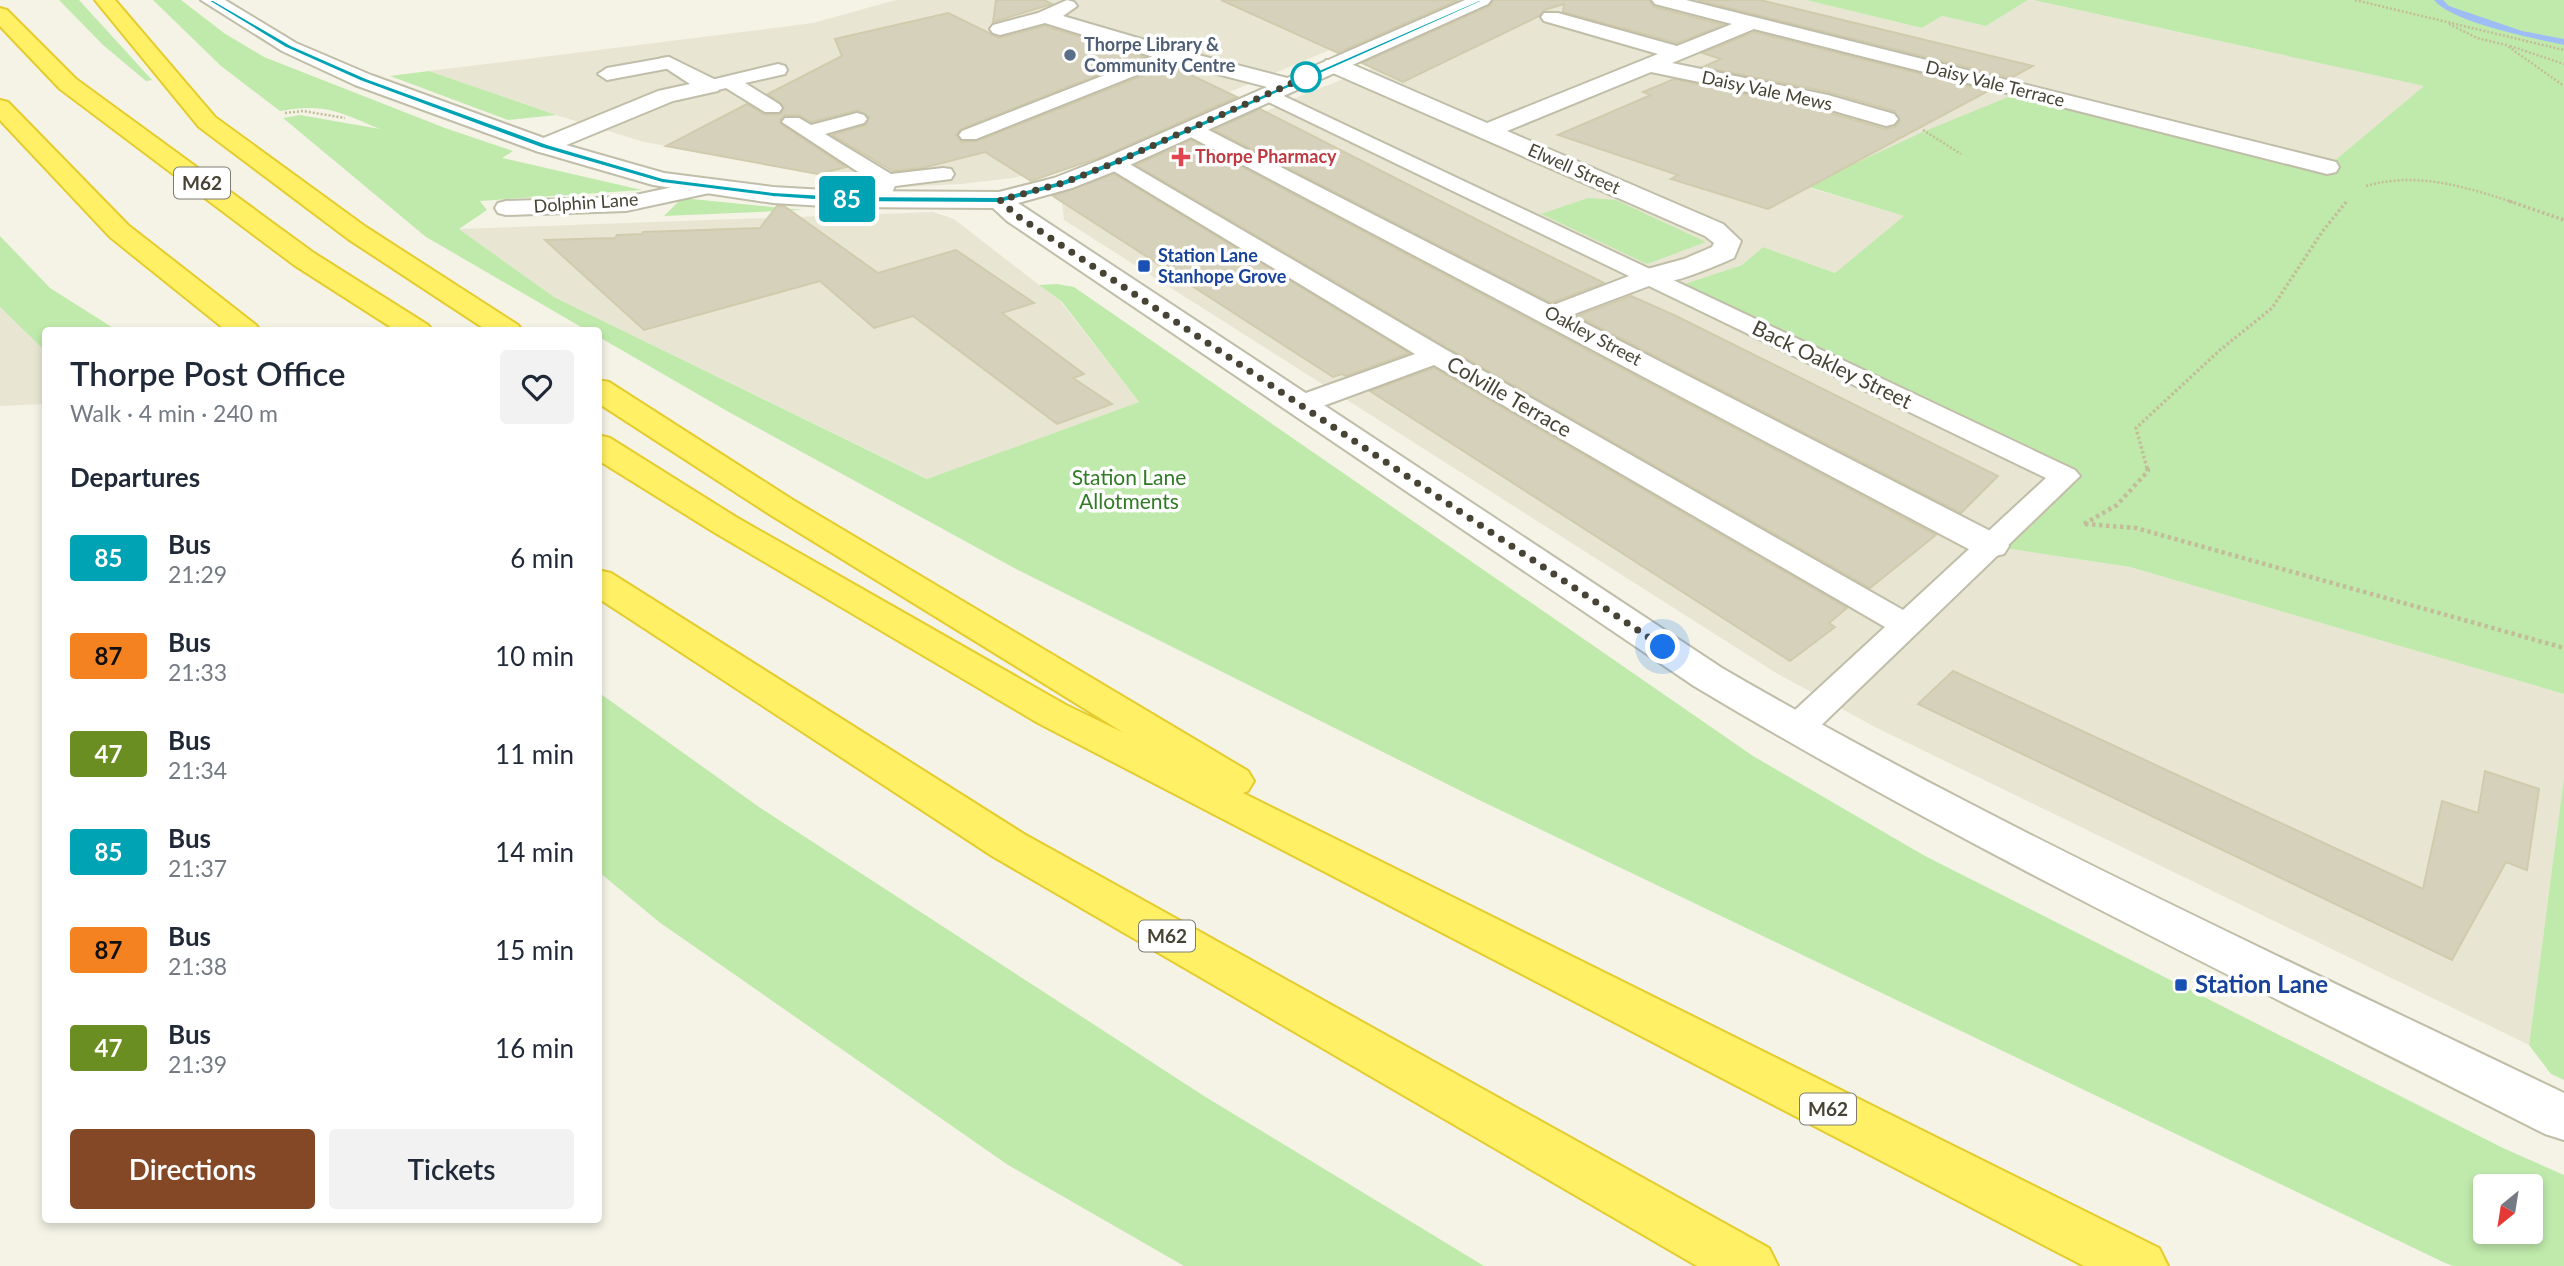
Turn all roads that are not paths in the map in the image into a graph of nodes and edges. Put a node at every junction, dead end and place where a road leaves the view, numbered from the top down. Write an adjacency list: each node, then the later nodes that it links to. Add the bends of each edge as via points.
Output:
1 (104, 0): 39 (highway, via 207,122 357,233)
2 (211, 0): 27 (street, via 289,47)
3 (1082, 0): 7 (street)
4 (1481, 0): 14 (street)
5 (1662, 0): 9 (street, Daisy Vale Terrace)
6 (0, 15): 38 (highway, M62, via 68,84 304,259)
7 (1045, 17): 10 (street); 12 (street)
8 (1551, 17): 11 (street)
9 (1752, 23): 11 (street); 29 (street, Daisy Vale Terrace)
10 (1000, 29)
11 (1678, 53): 15 (street)
12 (1171, 55): 19 (street); 26 (lane)
13 (669, 63): 17 (lane); 18 (street)
14 (1334, 65): 19 (street); 25 (street, Elwell Street)
15 (1648, 65): 23 (street, Daisy Vale Mews); 25 (street)
16 (778, 70): 18 (lane)
17 (607, 74)
18 (719, 84): 21 (lane); 27 (street, via 667,96)
19 (1277, 90): 24 (street); 35 (lane, Back Oakley Street)
20 (0, 107): 37 (highway, via 119,231)
21 (772, 108)
22 (857, 119): 32 (lane, via 801,127)
23 (1885, 119)
24 (1193, 129): 28 (street); 36 (street, Oakley Street)
25 (1487, 131): 35 (street, Elwell Street, via 1714,230 1728,241 1724,252)
26 (969, 135)
27 (544, 146): 31 (street, via 662,180)
28 (1114, 163): 33 (street); 40 (lane, Colville Terrace)
29 (2327, 167)
30 (943, 174): 32 (lane)
31 (706, 187): 32 (street, via 773,195); 34 (lane, Dolphin Lane, via 626,204)
32 (883, 190): 33 (street)
33 (1000, 200): 42 (street)
34 (506, 208)
35 (1650, 277): 36 (lane); 44 (lane, Back Oakley Street, via 2064,475)
36 (1552, 314): 44 (street, Oakley Street)
37 (241, 327)
38 (412, 327)
39 (502, 327)
40 (1436, 355): 42 (lane); 46 (lane, Colville Terrace)
41 (602, 392): 48 (highway, via 781,508)
42 (1302, 404): 47 (street, via 1708,677)
43 (602, 448): 48 (highway, M62, via 724,524 1052,714)
44 (1991, 546): 46 (lane, Back Oakley Street)
45 (602, 584): 50 (highway, M62, via 1008,845)
46 (1907, 626): 47 (lane, Back Oakley Street)
47 (1796, 729): 49 (street, via 2017,848)
48 (1517, 952): 51 (highway, M62)
49 (2564, 1118)
50 (1749, 1266)
51 (2139, 1266)

